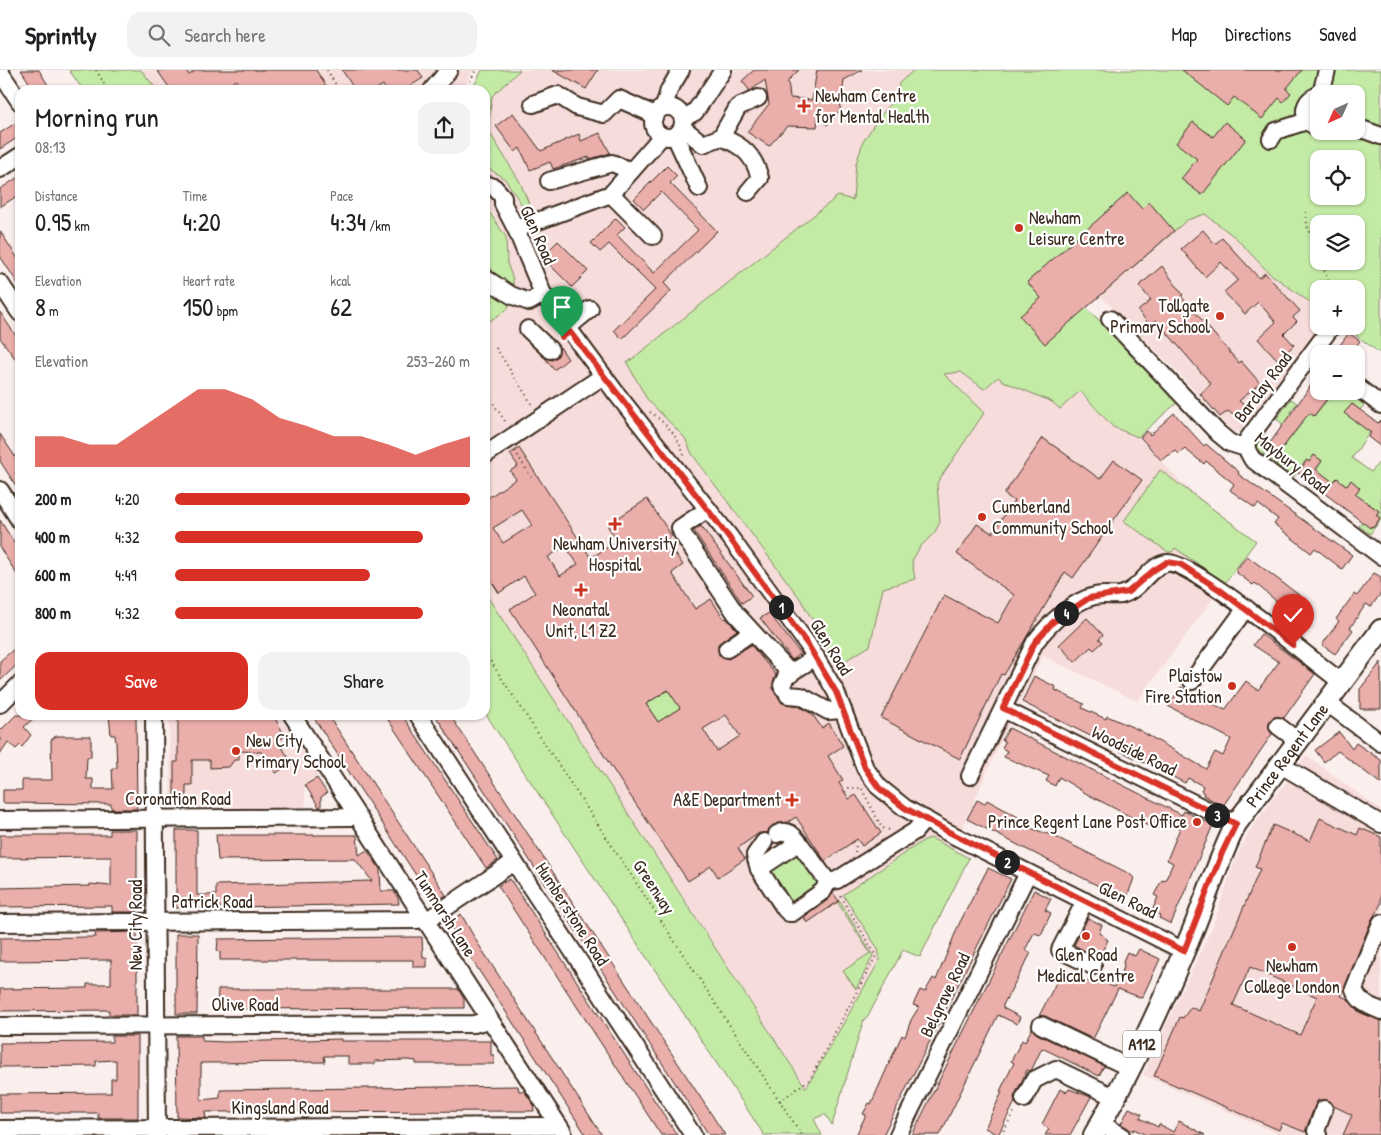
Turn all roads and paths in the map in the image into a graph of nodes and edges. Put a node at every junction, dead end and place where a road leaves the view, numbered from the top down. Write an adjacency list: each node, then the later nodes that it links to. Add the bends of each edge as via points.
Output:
1 (96, 70): 8 (path)
2 (327, 70): 9 (path)
3 (476, 70): 10 (path)
4 (682, 70): 16 (street)
5 (722, 70): 19 (street, via 695,112)
6 (1327, 70): 11 (street)
7 (0, 72): 12 (street)
8 (105, 85)
9 (336, 85)
10 (468, 85)
11 (1323, 85)
12 (15, 94)
13 (758, 98): 22 (street, via 738,107)
14 (1310, 99): 17 (street, via 1304,116)
15 (533, 104): 16 (street, via 558,95 577,107 604,114 619,99)
16 (659, 111): 19 (street, via 677,110); 19 (street, via 653,125)
17 (1310, 122)
18 (1310, 125): 23 (street, via 1276,131)
19 (676, 130): 22 (street, via 703,144); 26 (street); 28 (street)
20 (1365, 130): 21 (street)
21 (1381, 136)
22 (721, 137): 29 (street, via 732,141 755,160 760,178)
23 (1271, 140)
24 (15, 159): 25 (street)
25 (0, 169)
26 (631, 171): 27 (street, via 612,163); 31 (street)
27 (549, 182)
28 (699, 188)
29 (748, 192)
30 (490, 194): 33 (street, Glen Road, via 503,204)
31 (611, 194): 33 (street); 35 (street)
32 (1306, 212): 34 (path)
33 (516, 229): 38 (street, Glen Road)
34 (1310, 233)
35 (653, 236)
36 (490, 281): 38 (street, via 529,302)
37 (0, 283): 39 (street)
38 (543, 294): 43 (street, Glen Road)
39 (15, 306)
40 (590, 309): 43 (street)
41 (1110, 319): 52 (street, Maybury Road, via 1218,432 1230,443)
42 (528, 329): 43 (street, via 549,348)
43 (569, 330): 46 (street, Glen Road)
44 (496, 348): 50 (path)
45 (1310, 362): 52 (street, Barclay Road, via 1297,371 1248,439)
46 (603, 376): 54 (street); 57 (street, Glen Road)
47 (1365, 393): 49 (street)
48 (490, 398): 51 (path)
49 (1381, 405)
50 (537, 412)
51 (511, 430)
52 (1246, 448): 59 (street, Maybury Road, via 1252,459)
53 (513, 449): 55 (path)
54 (490, 452)
55 (531, 477)
56 (0, 490): 58 (street)
57 (708, 510): 61 (street, via 680,528 736,614); 64 (street, Glen Road)
58 (15, 513)
59 (1381, 556)
60 (1246, 608): 66 (street); 67 (street); 73 (street, via 1180,564 1167,562 1128,592 1097,596 1053,622 1035,642)
61 (752, 632): 63 (street); 68 (street)
62 (1381, 632): 67 (main road, Prince Regent Lane / A112)
63 (727, 649)
64 (816, 657): 68 (street); 72 (street, Glen Road)
65 (490, 661): 112 (path, Greenway)
66 (1192, 681)
67 (1341, 682): 71 (main road, Prince Regent Lane / A112)
68 (787, 685): 72 (street, via 828,711)
69 (15, 688): 70 (street)
70 (1, 701)
71 (1326, 702): 78 (main road, Prince Regent Lane / A112); 79 (street)
72 (843, 710): 88 (street, Glen Road, via 859,756 871,778 890,797)
73 (1008, 711): 81 (street); 89 (street, Woodside Road)
74 (154, 720): 86 (street, New City Road)
75 (295, 720): 85 (street, Tunmarsh Lane)
76 (421, 720): 93 (street, Humberstone Road)
77 (1278, 726): 78 (street)
78 (1297, 740): 80 (main road, Prince Regent Lane / A112)
79 (1381, 743)
80 (1279, 764): 89 (main road, Prince Regent Lane / A112); 90 (street)
81 (970, 776)
82 (865, 786): 83 (path)
83 (862, 788): 84 (path, via 849,788); 91 (path)
84 (845, 792)
85 (356, 814): 86 (street, Coronation Road, via 351,817); 98 (street, Tunmarsh Lane)
86 (155, 819): 87 (street, Coronation Road); 99 (street, New City Road)
87 (0, 820)
88 (925, 820): 95 (street, Glen Road); 96 (street, via 915,831 838,880)
89 (1236, 824): 102 (main road, Prince Regent Lane / A112)
90 (1381, 824)
91 (884, 828)
92 (800, 844): 94 (street); 94 (street, via 792,833 785,831 770,838 754,855); 96 (street)
93 (514, 862): 98 (street); 118 (street, Humberstone Road)
94 (759, 869): 96 (street, via 788,913)
95 (1028, 873): 97 (street, Glen Road); 120 (street, Belgrave Road)
96 (834, 887): 112 (path, via 876,956 810,1079)
97 (1085, 902): 102 (street, Glen Road); 103 (street, via 1060,950)
98 (424, 919): 99 (street, Patrick Road); 105 (street, Tunmarsh Lane)
99 (156, 921): 100 (street, Patrick Road); 106 (street, New City Road)
100 (0, 923)
101 (1381, 923): 104 (street, via 1354,989 1362,1003)
102 (1184, 951): 109 (main road, Prince Regent Lane / A112)
103 (1093, 966)
104 (1381, 1011)
105 (489, 1020): 106 (street, Olive Road, via 466,1024); 115 (street, Tunmarsh Lane)
106 (157, 1025): 107 (street, Olive Road); 117 (street, New City Road)
107 (0, 1026)
108 (1041, 1026): 109 (street)
109 (1130, 1068): 110 (main road, Prince Regent Lane / A112)
110 (1114, 1097): 111 (street, via 1056,1069 1034,1080); 116 (main road, Prince Regent Lane / A112)
111 (1024, 1099): 121 (path, via 1020,1100)
112 (780, 1101): 119 (path, Greenway)
113 (1324, 1109): 123 (street, via 1316,1131)
114 (0, 1129): 117 (street, Kingsland Road)
115 (562, 1130): 117 (street, Kingsland Road)
116 (1097, 1130): 122 (street)
117 (157, 1132)
118 (693, 1135)
119 (802, 1135)
120 (898, 1135)
121 (1001, 1135)
122 (1121, 1135)
123 (1318, 1135)

